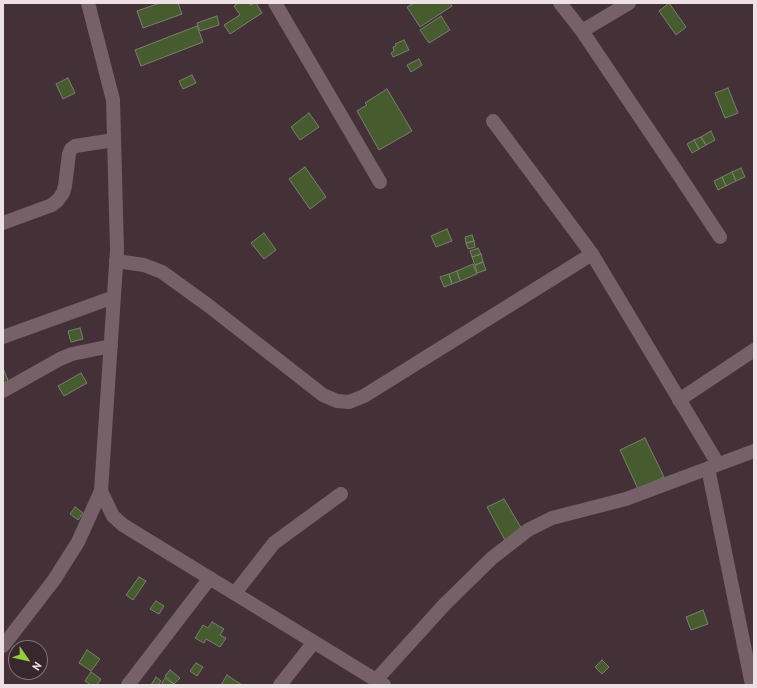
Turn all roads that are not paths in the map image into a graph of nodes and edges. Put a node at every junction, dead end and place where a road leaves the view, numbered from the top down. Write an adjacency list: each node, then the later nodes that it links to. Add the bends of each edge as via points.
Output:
1 (88, 3): 7 (street, via 113,100)
2 (275, 3): 8 (street)
3 (560, 3): 5 (street)
4 (629, 3): 5 (street)
5 (582, 32): 10 (street)
6 (493, 121): 11 (street)
7 (114, 140): 9 (street, via 75,146 69,154 65,186 58,200 52,205); 12 (street)
8 (380, 182)
9 (3, 223)
10 (720, 237)
11 (592, 254): 12 (street, via 370,392 349,402 337,401 323,394 162,272 144,265); 18 (street)
12 (116, 261): 13 (street)
13 (114, 297): 14 (street); 15 (street)
14 (3, 337)
15 (111, 346): 17 (street, via 60,359); 21 (street)
16 (754, 350): 18 (street)
17 (3, 391)
18 (679, 400): 20 (street)
19 (754, 451): 20 (street)
20 (713, 466): 27 (street, via 626,499 552,518 528,530 492,558 445,604); 30 (street)
21 (101, 490): 23 (street, via 113,516 123,525); 26 (street, via 78,542 54,580)
22 (341, 494): 24 (street, via 274,543)
23 (210, 578): 24 (street); 28 (street)
24 (235, 593): 25 (street)
25 (314, 642): 27 (street); 29 (street)
26 (3, 646)
27 (380, 683)
28 (128, 685)
29 (280, 685)
30 (752, 685)

